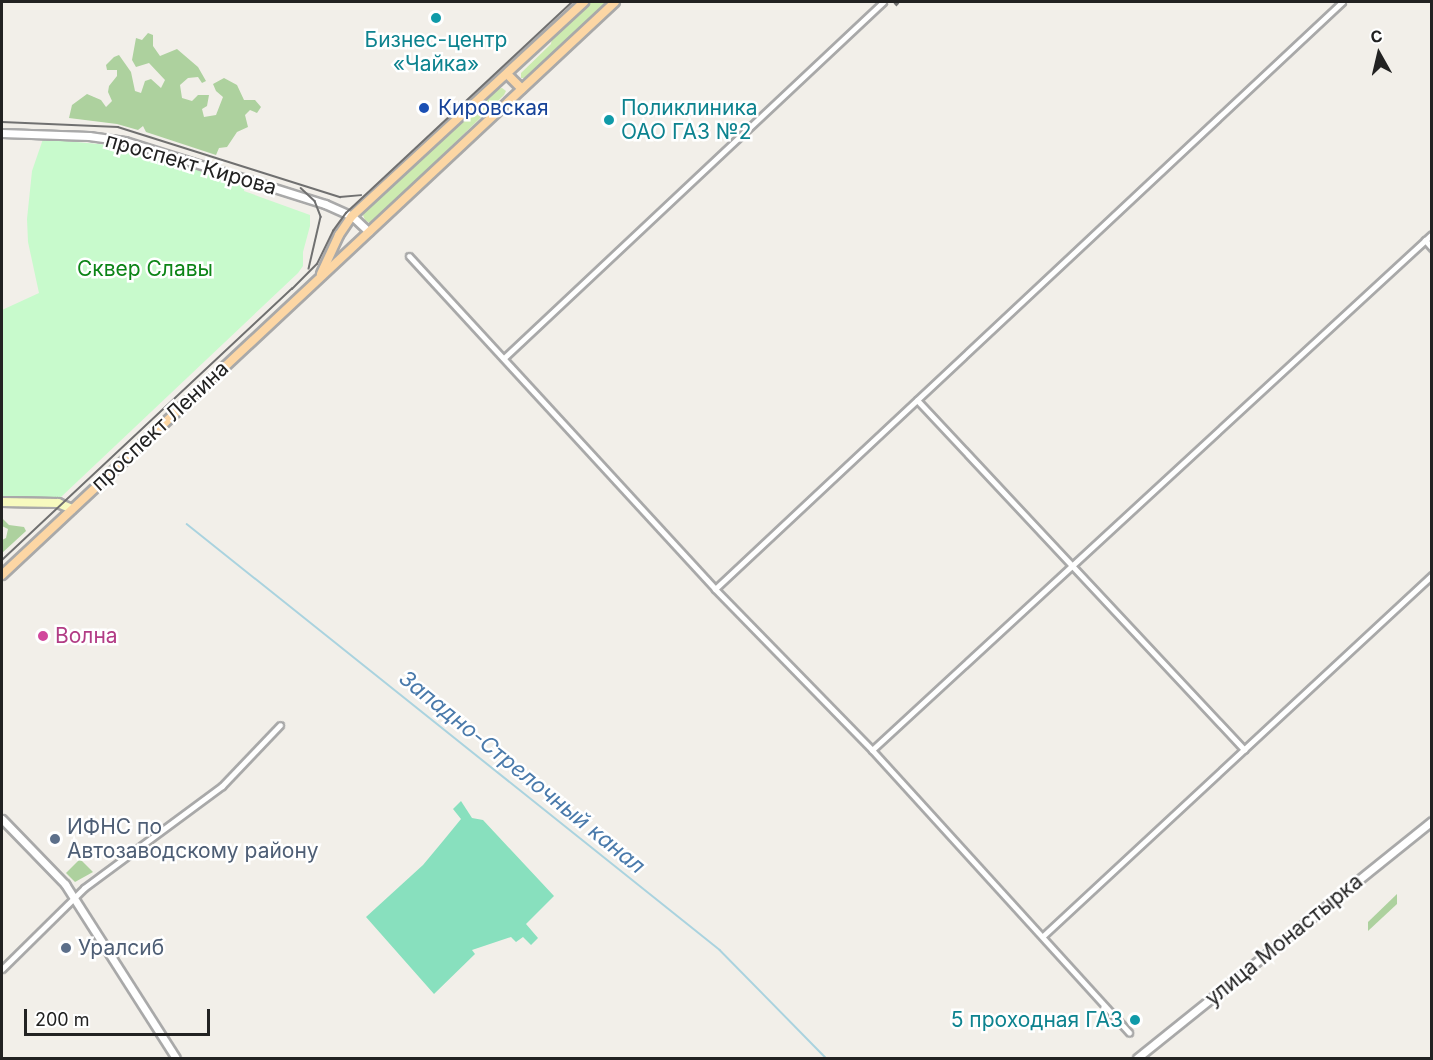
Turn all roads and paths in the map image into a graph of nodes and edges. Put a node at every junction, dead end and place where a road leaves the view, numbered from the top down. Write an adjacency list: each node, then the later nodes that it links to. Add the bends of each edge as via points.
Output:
1 (584, 2): 5 (main road, проспект Ленина)
2 (615, 2): 6 (main road, проспект Ленина)
3 (883, 2): 15 (street)
4 (1342, 2): 16 (street)
5 (507, 74): 6 (main road); 8 (main road, проспект Ленина)
6 (522, 89): 9 (main road, проспект Ленина)
7 (2, 133): 8 (street, проспект Кирова, via 125,141)
8 (352, 216): 9 (street, проспект Кирова); 14 (main road, проспект Ленина)
9 (369, 232): 14 (main road, проспект Ленина)
10 (1431, 234): 11 (street)
11 (1425, 240): 12 (street); 19 (street)
12 (1431, 248)
13 (409, 256): 15 (street)
14 (319, 278): 18 (main road, проспект Ленина)
15 (505, 357): 22 (street)
16 (917, 400): 19 (street); 22 (street)
17 (2, 502): 18 (main road, via 58,503)
18 (72, 509): 20 (main road, проспект Ленина)
19 (1073, 564): 24 (street); 25 (street)
20 (2, 576)
21 (1431, 576): 25 (street)
22 (715, 589): 24 (street)
23 (280, 725): 28 (street, via 222,786)
24 (872, 750): 29 (street)
25 (1244, 750): 29 (street)
26 (2, 819): 28 (street)
27 (1431, 821): 33 (street, улица Монастырка)
28 (75, 898): 30 (street); 32 (street)
29 (1043, 936): 31 (street)
30 (2, 969)
31 (1129, 1032)
32 (176, 1059)
33 (1137, 1059)

